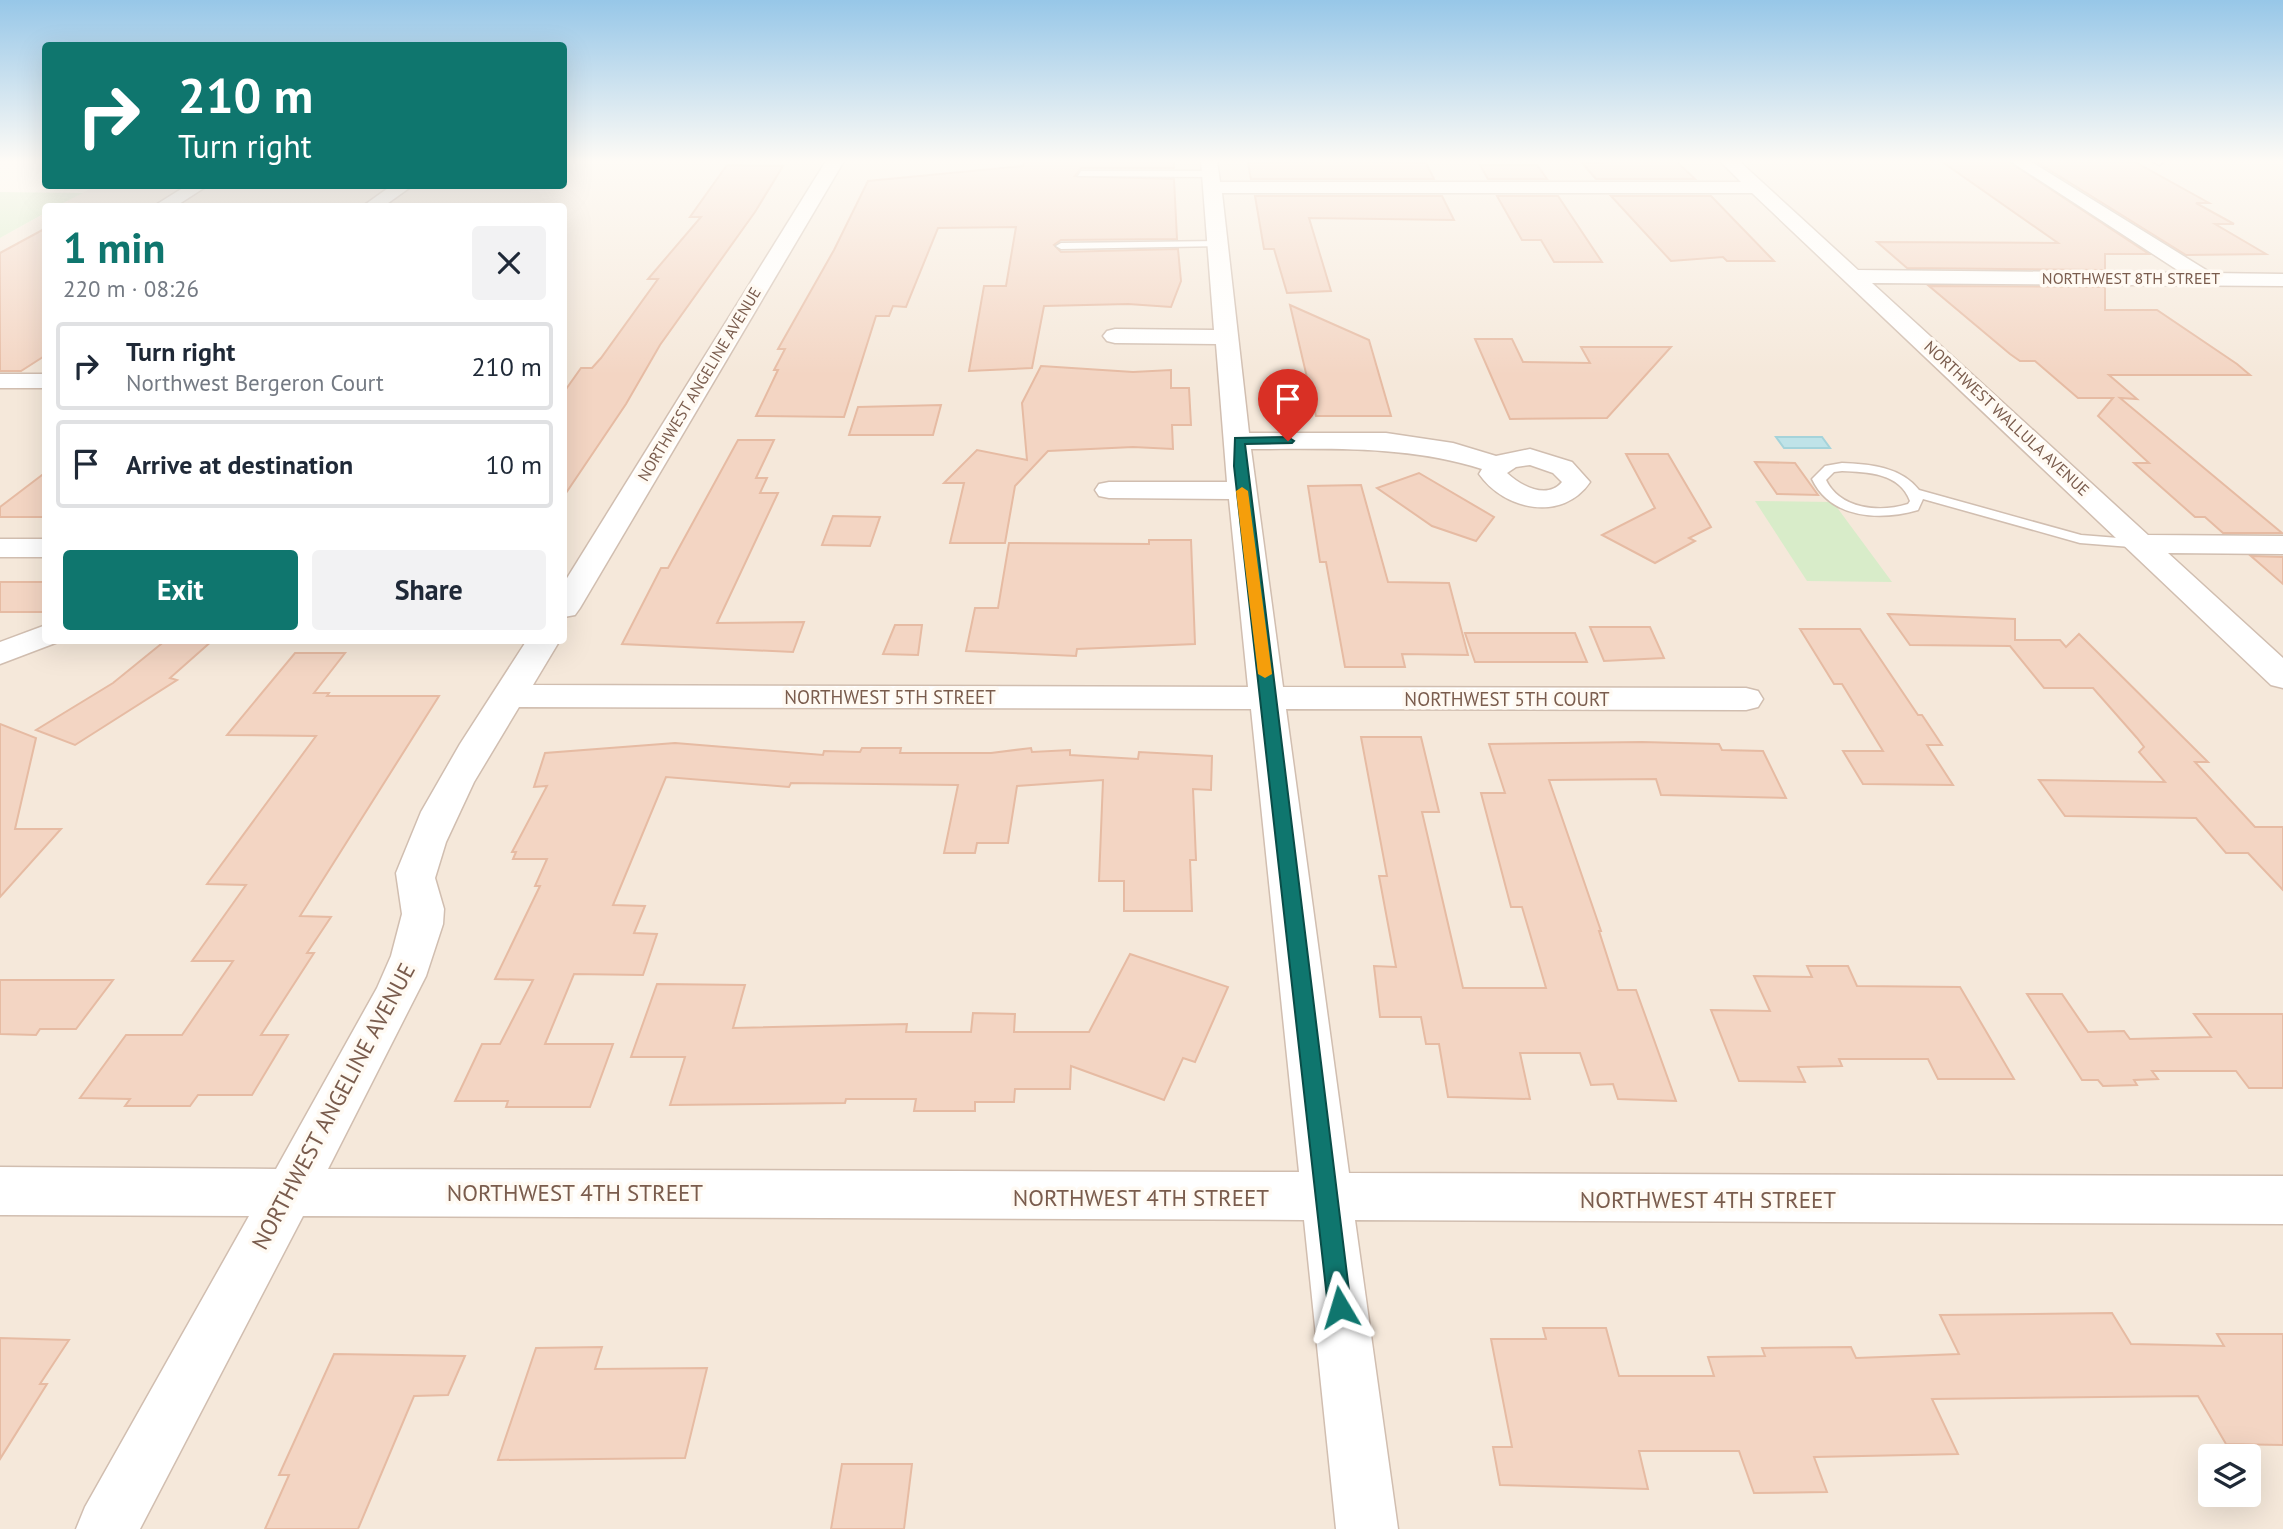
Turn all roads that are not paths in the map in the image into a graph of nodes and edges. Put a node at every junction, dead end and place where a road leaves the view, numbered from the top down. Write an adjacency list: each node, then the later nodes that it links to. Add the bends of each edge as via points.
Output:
1 (791, 232): 23 (street, NORTHWEST ANGELINE AVENUE)
2 (1218, 232): 5 (street)
3 (1806, 232): 7 (street, NORTHWEST WALLULA AVENUE)
4 (2134, 232): 8 (street)
5 (1219, 244): 6 (lane); 11 (street)
6 (1061, 246)
7 (1853, 276): 8 (street, NORTHWEST 8TH STREET); 19 (street, NORTHWEST WALLULA AVENUE)
8 (2207, 279): 9 (street, NORTHWEST 8TH STREET)
9 (2283, 280)
10 (1115, 336): 11 (street)
11 (1228, 337): 14 (street)
12 (0, 381): 13 (street)
13 (42, 381)
14 (1239, 441): 15 (street, via 1397,442 1453,451); 17 (street)
15 (1497, 465)
16 (1110, 490): 17 (street)
17 (1242, 491): 29 (street)
18 (1915, 493): 18 (lane, via 1899,479 1871,469 1830,469 1819,479 1828,495 1872,512 1913,507); 19 (lane, via 2080,540)
19 (2143, 544): 20 (street); 27 (street, NORTHWEST WALLULA AVENUE)
20 (2283, 545)
21 (0, 548): 22 (street)
22 (42, 548)
23 (567, 603)
24 (42, 637): 26 (street)
25 (542, 644): 28 (street, NORTHWEST ANGELINE AVENUE)
26 (0, 654)
27 (2283, 677)
28 (511, 696): 29 (street, NORTHWEST 5TH STREET); 31 (street, NORTHWEST ANGELINE AVENUE, via 428,838 415,877 424,912 396,995)
29 (1268, 698): 30 (street, NORTHWEST 5TH COURT); 33 (street)
30 (1746, 699)
31 (289, 1190): 32 (street, NORTHWEST 4TH STREET); 33 (street, NORTHWEST 4TH STREET); 35 (street, NORTHWEST ANGELINE AVENUE)
32 (0, 1191)
33 (1327, 1198): 34 (street, NORTHWEST 4TH STREET); 36 (street)
34 (2283, 1200)
35 (107, 1529)
36 (1367, 1529)

